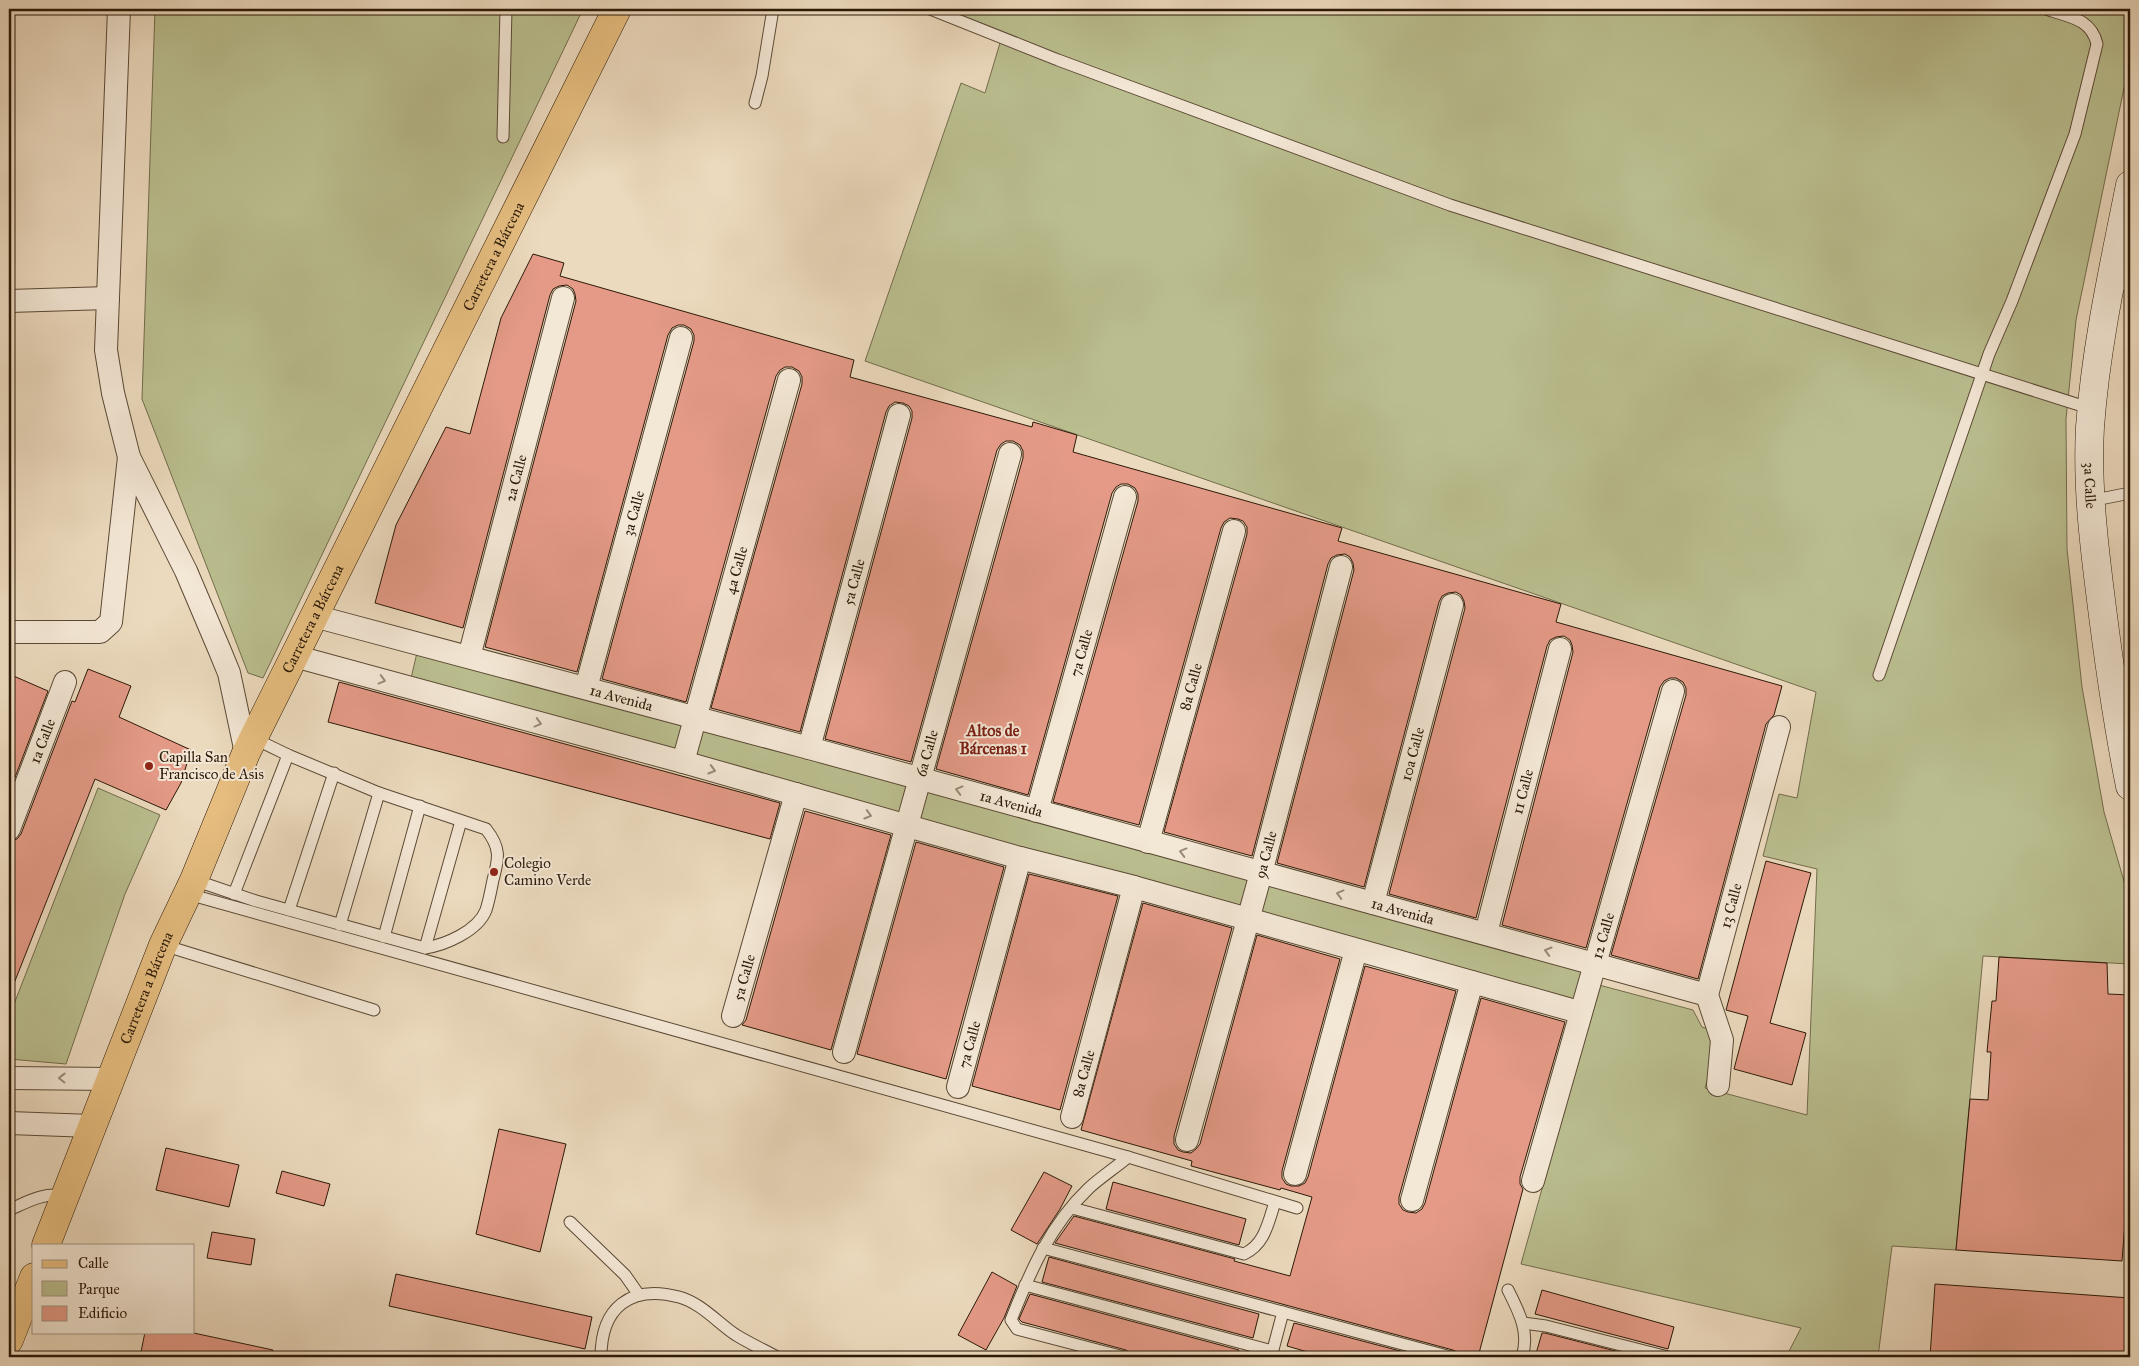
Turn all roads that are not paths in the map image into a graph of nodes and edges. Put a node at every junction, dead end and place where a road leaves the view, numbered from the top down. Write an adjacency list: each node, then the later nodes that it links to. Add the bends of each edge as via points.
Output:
1 (119, 9): 12 (street)
2 (506, 9): 8 (lane)
3 (617, 9): 28 (main road, Carretera a Bárcena)
4 (773, 9): 7 (lane)
5 (930, 9): 16 (lane, via 1067,64 1450,205)
6 (2046, 9): 16 (lane, via 2087,24 2097,44 2075,134)
7 (755, 103)
8 (503, 137)
9 (2130, 185): 11 (main road, 3a Calle)
10 (2130, 280): 11 (lane)
11 (2108, 294): 18 (main road, 3a Calle, via 2096,362)
12 (108, 298): 14 (street); 21 (street, via 106,350)
13 (563, 298): 32 (street, 2a Calle)
14 (9, 301)
15 (681, 338): 35 (street, 3a Calle)
16 (1982, 376): 18 (lane); 33 (lane)
17 (789, 380): 37 (street, 4a Calle)
18 (2092, 410): 24 (main road, 3a Calle)
19 (899, 415): 40 (street, 5a Calle)
20 (1010, 454): 44 (street, 6a Calle)
21 (129, 457): 29 (street, via 111,622 100,632); 39 (street, via 186,571 220,651)
22 (2130, 493): 24 (lane)
23 (1125, 497): 49 (street, 7a Calle)
24 (2090, 501): 45 (main road, 3a Calle, via 2105,635)
25 (1234, 531): 53 (street, 8a Calle)
26 (1341, 567): 55 (street, 9a Calle)
27 (1452, 605): 59 (street, 10a Calle)
28 (314, 616): 31 (main road, Carretera a Bárcena); 32 (street, 1a Avenida)
29 (9, 632)
30 (1560, 649): 63 (street, 11 Calle)
31 (294, 656): 39 (main road, Carretera a Bárcena); 42 (street, one-way to 42)
32 (469, 657): 35 (street, 1a Avenida)
33 (1879, 675)
34 (65, 682): 52 (street, 1a Calle)
35 (586, 688): 37 (street, 1a Avenida)
36 (1673, 691): 68 (street, 12 Calle)
37 (695, 719): 40 (street, 1a Avenida); 42 (street, 4a Calle)
38 (1779, 727): 70 (street, 13 Calle)
39 (250, 745): 41 (lane); 57 (main road, Carretera a Bárcena)
40 (810, 748): 44 (street, 1a Avenida)
41 (288, 756): 43 (lane); 58 (lane)
42 (683, 762): 47 (street, one-way to 47)
43 (334, 774): 46 (lane); 60 (lane)
44 (919, 780): 49 (street, 1a Avenida, one-way to 44); 51 (street, 6a Calle)
45 (2130, 786)
46 (379, 793): 48 (lane); 62 (lane)
47 (796, 794): 51 (street, one-way to 51); 73 (street, 5a Calle)
48 (420, 806): 50 (lane); 64 (lane)
49 (1038, 811): 53 (street, 1a Avenida)
50 (461, 822): 66 (lane); 66 (lane, via 486,829 495,840 499,857 485,912 468,931 443,945)
51 (906, 826): 54 (street); 74 (street, 6a Calle)
52 (9, 829)
53 (1148, 842): 55 (street, 1a Avenida, one-way to 53)
54 (1020, 858): 56 (street); 78 (street, 7a Calle)
55 (1261, 873): 59 (street, 1a Avenida, one-way to 55); 61 (street, 9a Calle)
56 (1134, 886): 61 (street); 79 (street, 8a Calle)
57 (190, 887): 58 (lane); 65 (main road, Carretera a Bárcena); 83 (lane)
58 (234, 894): 60 (lane)
59 (1373, 903): 63 (street, 1a Avenida)
60 (289, 910): 62 (lane)
61 (1248, 919): 67 (street); 82 (street, 9a Calle)
62 (340, 925): 64 (lane)
63 (1486, 933): 68 (street, 1a Avenida, one-way to 63)
64 (384, 937): 66 (lane)
65 (163, 945): 71 (lane); 76 (main road, Carretera a Bárcena)
66 (425, 948)
67 (1356, 950): 69 (street); 84 (street)
68 (1595, 964): 70 (street, 1a Avenida); 72 (street, 12 Calle)
69 (1472, 982): 72 (street); 87 (street)
70 (1708, 995): 77 (street, via 1722,1040)
71 (374, 1010)
72 (1579, 1012): 85 (street, 12 Calle)
73 (733, 1016)
74 (844, 1052)
75 (9, 1078): 76 (street, one-way to 75)
76 (111, 1079): 81 (main road, Carretera a Bárcena)
77 (1718, 1085)
78 (958, 1087)
79 (1072, 1117)
80 (9, 1123): 81 (street)
81 (92, 1126): 86 (main road, Carretera a Bárcena)
82 (1187, 1140)
83 (1128, 1157): 88 (lane); 89 (lane, via 1089,1189)
84 (1295, 1174)
85 (1533, 1181)
86 (65, 1197): 91 (lane, via 54,1194 39,1197); 93 (main road, Carretera a Bárcena)
87 (1412, 1200)
88 (1275, 1202): 89 (lane, via 1264,1236 1254,1249 1244,1254); 90 (lane)
89 (1072, 1208): 94 (lane)
90 (1297, 1208)
91 (9, 1210)
92 (570, 1222): 98 (lane, via 625,1275)
93 (46, 1244)
94 (1043, 1248): 96 (lane); 99 (lane)
95 (32, 1282): 101 (main road)
96 (1025, 1285): 102 (lane); 105 (lane, via 1011,1320 1018,1329)
97 (1508, 1290): 100 (lane)
98 (640, 1295): 103 (lane, via 619,1304 602,1336); 104 (lane, via 680,1297 736,1335)
99 (1283, 1312): 102 (lane); 106 (lane)
100 (1523, 1323): 107 (lane, via 1525,1347); 108 (lane)
101 (9, 1339)
102 (1272, 1354)
103 (600, 1357)
104 (777, 1357)
105 (1124, 1357)
106 (1451, 1357)
107 (1522, 1357)
108 (1668, 1357)

